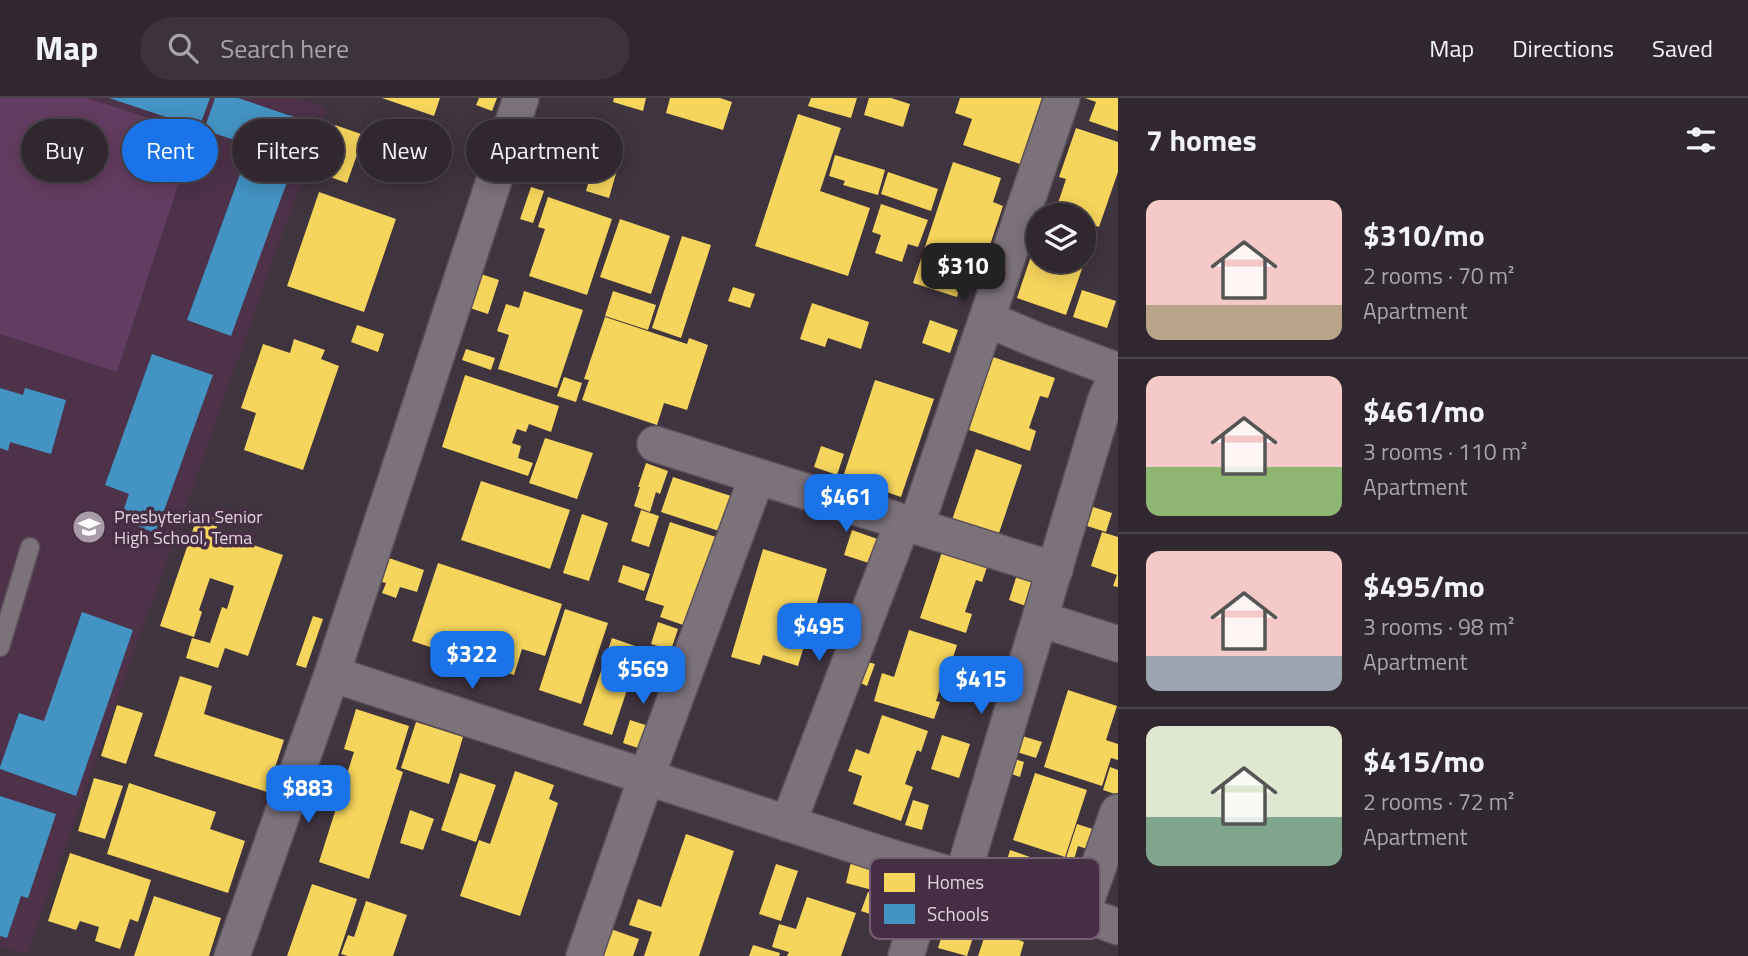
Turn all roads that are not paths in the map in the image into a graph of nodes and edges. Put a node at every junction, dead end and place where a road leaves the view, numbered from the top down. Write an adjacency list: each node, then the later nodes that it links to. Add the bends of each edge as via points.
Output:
1 (521, 98): 14 (street)
2 (1062, 98): 3 (street)
3 (987, 319): 4 (street); 7 (street)
4 (1118, 372): 9 (street, via 1105,401)
5 (655, 444): 6 (street)
6 (757, 477): 7 (street); 15 (street)
7 (909, 524): 9 (street); 17 (street)
8 (30, 547): 10 (lane)
9 (1055, 570): 11 (street)
10 (5, 613): 13 (lane)
11 (1040, 619): 12 (street); 19 (street)
12 (1118, 644)
13 (0, 647)
14 (332, 674): 15 (street); 24 (street)
15 (646, 778): 17 (street); 25 (street)
16 (1118, 812): 20 (street)
17 (788, 824): 18 (street)
18 (896, 858)
19 (953, 858)
20 (1100, 862)
21 (1100, 920): 22 (street)
22 (1118, 927)
23 (914, 939): 26 (street)
24 (232, 956)
25 (584, 956)
26 (906, 956)

